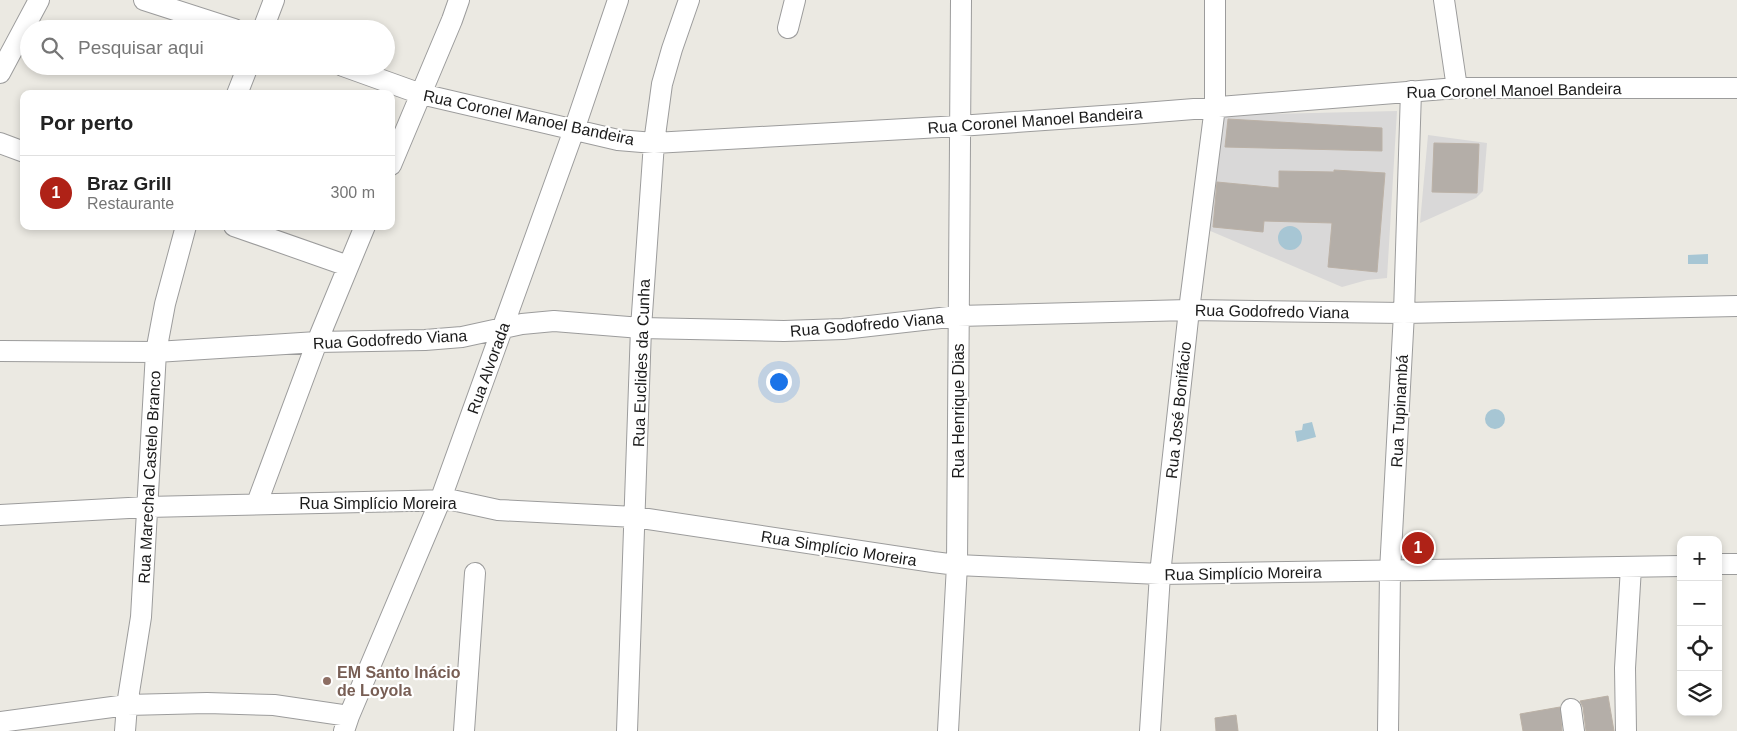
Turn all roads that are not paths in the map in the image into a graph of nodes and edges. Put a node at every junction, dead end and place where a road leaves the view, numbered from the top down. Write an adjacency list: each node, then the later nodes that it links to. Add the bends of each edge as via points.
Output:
1 (39, 0): 11 (street)
2 (144, 0): 12 (street)
3 (274, 0): 13 (street)
4 (459, 0): 23 (street)
5 (618, 0): 26 (street, Rua Alvorada)
6 (689, 0): 27 (street, Rua Euclides da Cunha, via 662,84)
7 (795, 0): 14 (street)
8 (961, 0): 25 (street, Rua Henrique Dias)
9 (1215, 0): 24 (street, Rua José Bonifácio)
10 (1444, 0): 19 (street)
11 (28, 20)
12 (206, 20)
13 (266, 20)
14 (788, 28)
15 (20, 36): 16 (street)
16 (0, 73)
17 (244, 75): 21 (street)
18 (368, 75): 23 (street, Rua Coronel Manoel Bandeira)
19 (1457, 88): 20 (street, Rua Coronel Manoel Bandeira); 22 (street, Rua Coronel Manoel Bandeira)
20 (1737, 88)
21 (239, 90)
22 (1411, 91): 24 (street, Rua Coronel Manoel Bandeira); 37 (street, Rua Tupinambá)
23 (421, 94): 26 (street, Rua Coronel Manoel Bandeira); 30 (street)
24 (1215, 106): 25 (street, Rua Coronel Manoel Bandeira); 36 (street, Rua José Bonifácio)
25 (959, 126): 27 (street, Rua Coronel Manoel Bandeira); 38 (street, Rua Henrique Dias)
26 (580, 131): 27 (street, Rua Coronel Manoel Bandeira, via 618,140); 39 (street, Rua Alvorada)
27 (654, 142): 40 (street, Rua Euclides da Cunha)
28 (0, 143): 29 (street)
29 (20, 150)
30 (395, 155)
31 (185, 230): 43 (street, Rua Marechal Castelo Branco)
32 (245, 230): 34 (street)
33 (363, 230): 34 (street)
34 (348, 266): 41 (street)
35 (1737, 306): 37 (street, Rua Godofredo Viana)
36 (1189, 310): 37 (street, Rua Godofredo Viana); 38 (street, Rua Godofredo Viana); 56 (street, Rua José Bonifácio)
37 (1404, 313): 54 (street, Rua Tupinambá)
38 (958, 316): 40 (street, Rua Godofredo Viana, via 833,329); 51 (street, Rua Henrique Dias)
39 (512, 326): 40 (street, Rua Godofredo Viana, via 554,321); 41 (street, Rua Godofredo Viana, via 453,338); 44 (street, Rua Alvorada)
40 (641, 328): 48 (street, Rua Euclides da Cunha)
41 (317, 342): 43 (street, Rua Godofredo Viana); 45 (street)
42 (0, 351): 43 (street, Rua Godofredo Viana)
43 (156, 352): 46 (street, Rua Marechal Castelo Branco)
44 (446, 501): 45 (street, Rua Simplício Moreira); 48 (street, Rua Simplício Moreira, via 498,510); 60 (street, Rua Alvorada)
45 (257, 503): 46 (street, Rua Simplício Moreira)
46 (147, 507): 47 (street, Rua Simplício Moreira); 57 (street, Rua Marechal Castelo Branco, via 140,617)
47 (0, 515)
48 (635, 517): 51 (street, Rua Simplício Moreira); 63 (street, Rua Euclides da Cunha)
49 (1722, 564): 50 (street)
50 (1737, 564)
51 (957, 565): 56 (street, Rua Simplício Moreira); 64 (street, Rua Henrique Dias)
52 (1677, 566): 53 (street, Rua Simplício Moreira)
53 (1631, 567): 54 (street, Rua Simplício Moreira); 68 (street, via 1625,668)
54 (1390, 571): 56 (street, Rua Simplício Moreira); 66 (street, Rua Tupinambá)
55 (476, 574): 62 (street)
56 (1160, 574): 65 (street, Rua José Bonifácio)
57 (126, 705): 59 (street); 60 (street, via 274,705); 61 (street, Rua Marechal Castelo Branco)
58 (1571, 709): 67 (street)
59 (0, 722)
60 (346, 724)
61 (125, 731)
62 (464, 731)
63 (627, 731)
64 (948, 731)
65 (1150, 731)
66 (1388, 731)
67 (1574, 731)
68 (1626, 731)

